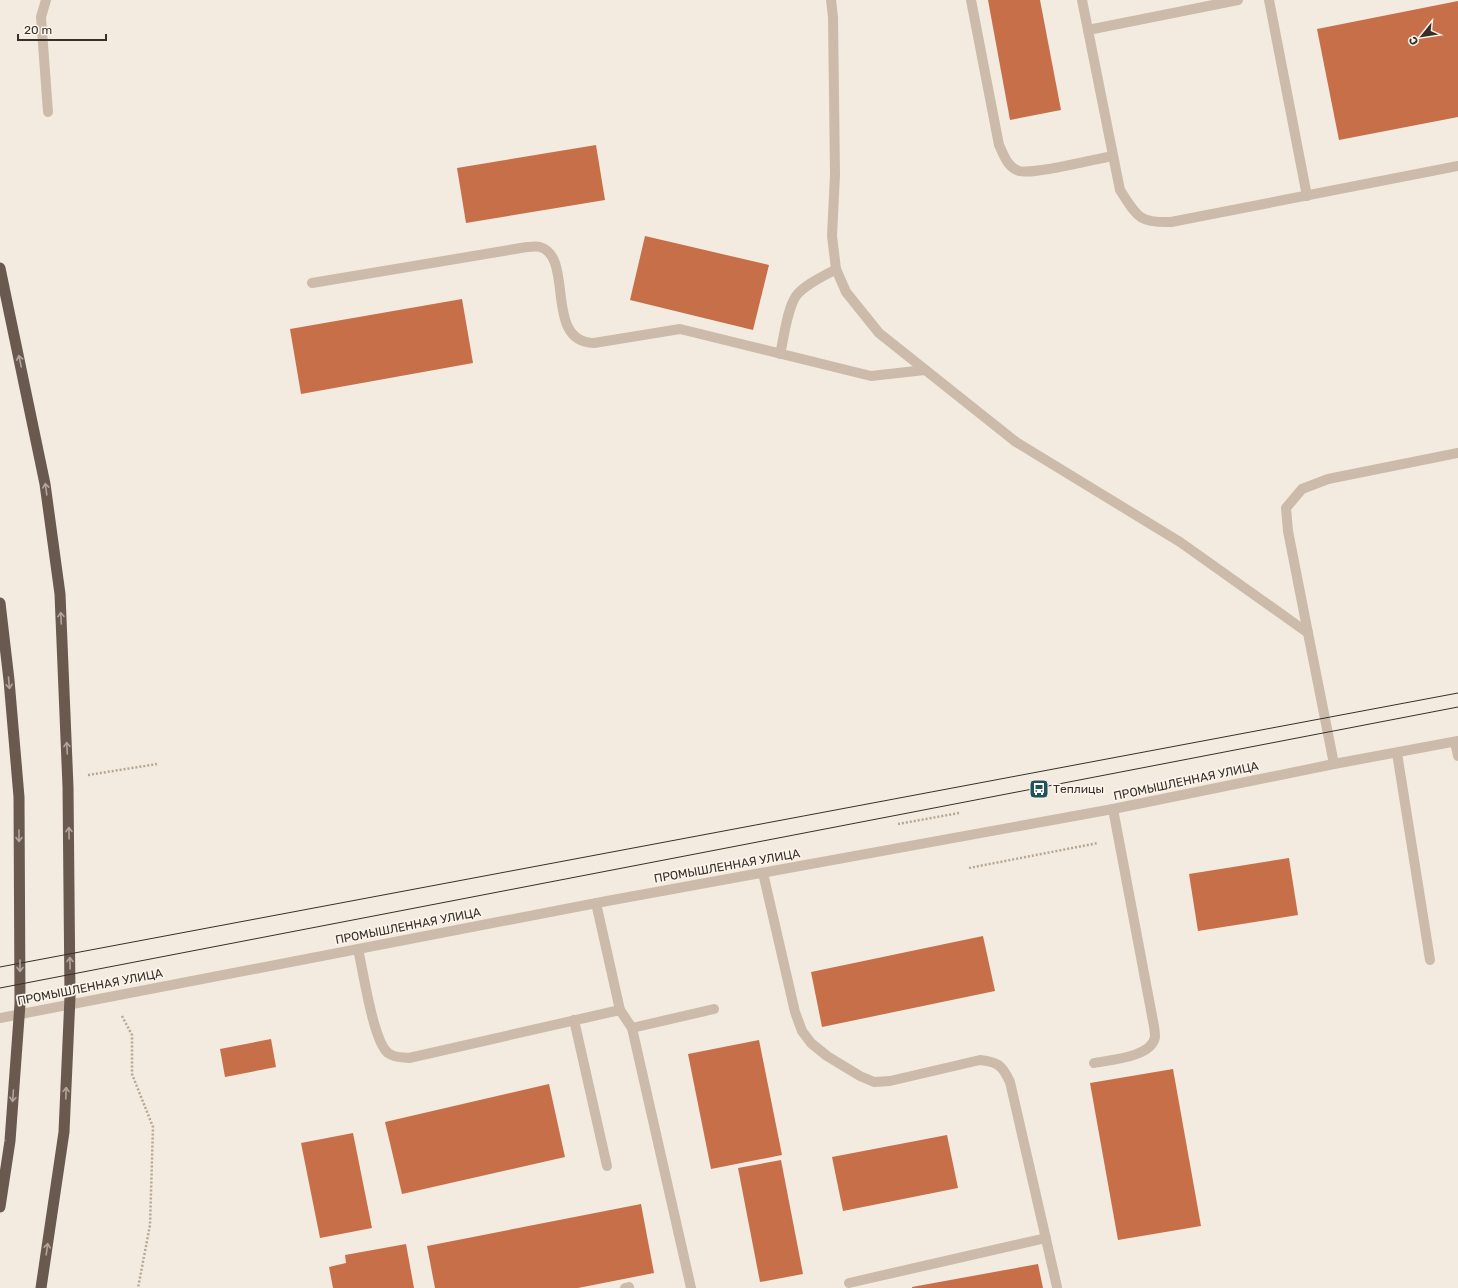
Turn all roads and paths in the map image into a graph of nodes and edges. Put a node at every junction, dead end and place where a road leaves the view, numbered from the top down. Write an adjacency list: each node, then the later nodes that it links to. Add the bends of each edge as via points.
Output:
1 (46, 0): 8 (street, via 41,17)
2 (831, 0): 13 (street, via 834,17 835,175 832,236)
3 (971, 0): 9 (street, via 999,145 1008,164 1019,170 1033,171)
4 (1082, 0): 7 (street)
5 (1238, 0): 7 (street)
6 (1269, 0): 11 (street)
7 (1088, 30): 9 (street)
8 (48, 112)
9 (1113, 156): 11 (street, via 1120,190 1136,215 1151,223 1171,222)
10 (1458, 166): 11 (street)
11 (1307, 196)
12 (0, 268): 47 (highway, one-way to 12, via 64,1132 70,996 68,787 60,594 44,476)
13 (836, 269): 15 (street, via 796,296); 16 (street, via 846,292 879,333)
14 (312, 283): 15 (street, via 540,247 550,254 556,266 565,322 574,337 584,343 680,329)
15 (780, 354): 16 (street, via 871,376)
16 (925, 370): 19 (street, via 1016,442 1180,542)
17 (1458, 453): 19 (street, via 1328,479 1302,489 1286,508 1288,531)
18 (0, 603): 43 (highway, one-way to 43, via 19,798 20,1004 10,1141)
19 (1308, 633): 24 (street)
20 (1457, 742): 21 (street, ПРОМЫШЛЕННАЯ УЛИЦА); 22 (street)
21 (1397, 753): 24 (street, ПРОМЫШЛЕННАЯ УЛИЦА); 34 (street)
22 (1458, 756)
23 (157, 764): 25 (path)
24 (1334, 764): 26 (street, ПРОМЫШЛЕННАЯ УЛИЦА)
25 (88, 775)
26 (1113, 809): 29 (street); 31 (street, ПРОМЫШЛЕННАЯ УЛИЦА)
27 (959, 813): 28 (path)
28 (898, 824)
29 (1119, 839): 30 (path); 41 (street, via 1154,1021 1155,1038 1149,1048 1136,1055)
30 (969, 868)
31 (763, 873): 32 (street, ПРОМЫШЛЕННАЯ УЛИЦА); 44 (street, via 795,1012 802,1031 811,1043 827,1056 874,1082 890,1081 980,1060 994,1062 1004,1070 1010,1082)
32 (596, 903): 33 (street, ПРОМЫШЛЕННАЯ УЛИЦА); 37 (street)
33 (358, 948): 35 (street, ПРОМЫШЛЕННАЯ УЛИЦА); 39 (street, via 378,1037 387,1052 396,1057 409,1058)
34 (1430, 960)
35 (111, 996): 38 (street, ПРОМЫШЛЕННАЯ УЛИЦА); 48 (path, via 132,1035 132,1074 153,1127 150,1225)
36 (714, 1008): 40 (street)
37 (620, 1010): 39 (street); 40 (street)
38 (0, 1018)
39 (574, 1020): 42 (street)
40 (632, 1028): 49 (street)
41 (1094, 1063)
42 (607, 1166)
43 (0, 1207)
44 (1046, 1238): 45 (street); 46 (street)
45 (849, 1283)
46 (1057, 1287)
47 (42, 1288)
48 (138, 1288)
49 (691, 1288)

